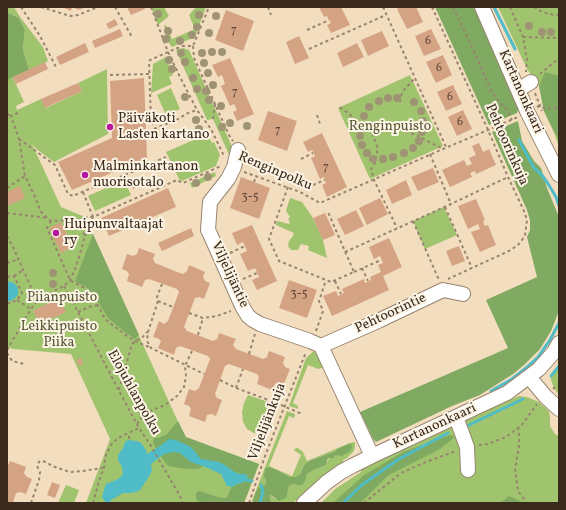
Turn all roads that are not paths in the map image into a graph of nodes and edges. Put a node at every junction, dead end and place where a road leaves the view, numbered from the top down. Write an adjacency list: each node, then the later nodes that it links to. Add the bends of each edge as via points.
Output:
1 (482, 7): 3 (street, Kartanonkaari)
2 (530, 82): 3 (street)
3 (518, 90): 5 (street, Kartanonkaari)
4 (238, 150): 7 (street, Viljelijäntie, via 228,179 210,202 208,230 248,316 260,324)
5 (559, 176)
6 (463, 294): 7 (street, Pehtoorintie, via 443,290 378,321)
7 (314, 343): 12 (street)
8 (559, 343): 9 (street, Kartanonkaari, via 539,369)
9 (529, 377): 10 (street); 11 (street, Kartanonkaari, via 507,393)
10 (559, 409)
11 (456, 417): 12 (street, Kartanonkaari); 13 (street, via 468,447)
12 (372, 456): 14 (street, Kartanonkaari, via 341,472)
13 (468, 470)
14 (304, 503)

